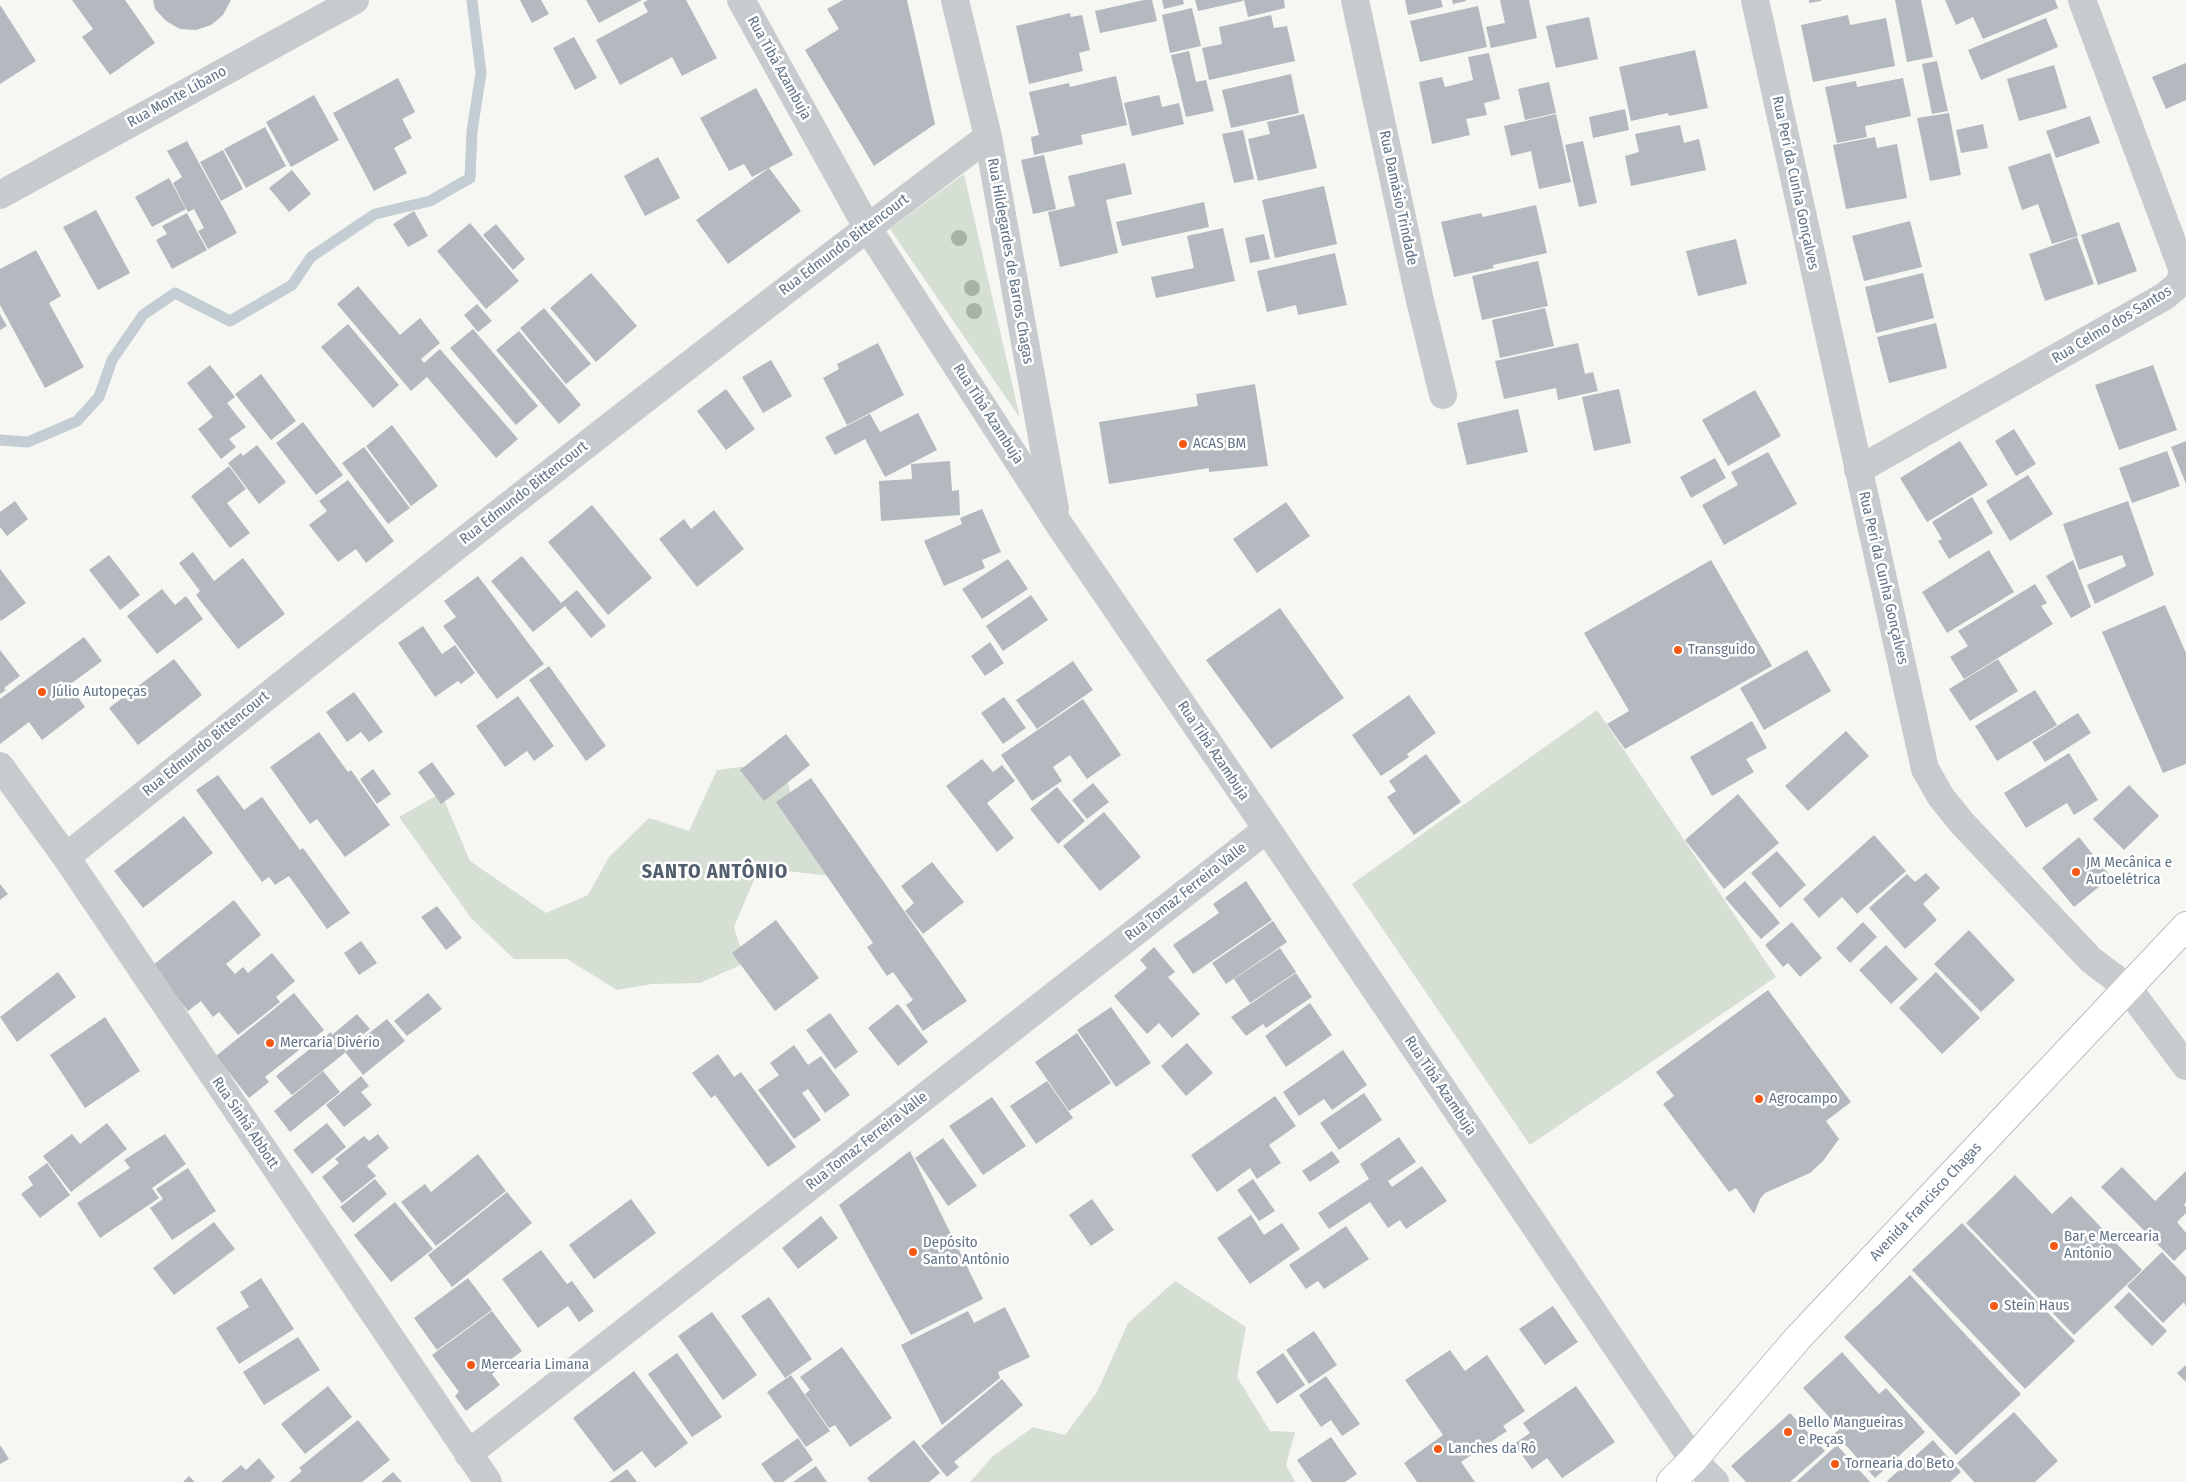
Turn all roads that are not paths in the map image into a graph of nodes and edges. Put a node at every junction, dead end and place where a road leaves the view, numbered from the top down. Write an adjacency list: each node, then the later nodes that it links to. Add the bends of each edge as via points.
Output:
1 (355, 0): 8 (street, Rua Monte Líbano)
2 (741, 0): 9 (street, Rua Tibá Azambuja)
3 (955, 0): 7 (street, Rua Hildegardes de Barros Chagas)
4 (1355, 0): 10 (street, Rua Damásio Trindade)
5 (1755, 0): 11 (street, Rua Peri da Cunha Gonçalves)
6 (2082, 0): 11 (street, Rua Celmo dos Santos, via 2184,271 2179,284 2165,296)
7 (988, 137): 9 (street, Rua Edmundo Bittencourt); 12 (street, Rua Hildegardes de Barros Chagas)
8 (0, 195)
9 (867, 227): 12 (street, Rua Tibá Azambuja); 15 (street, Rua Edmundo Bittencourt, via 420,574)
10 (1443, 395)
11 (1858, 470): 17 (street, Rua Peri da Cunha Gonçalves, via 1926,769 1941,797 1962,823 2091,960)
12 (1058, 523): 14 (street, Rua Tibá Azambuja)
13 (0, 766): 15 (street, Rua Sinhá Abbott)
14 (1267, 829): 19 (street, Rua Tomaz Ferreira Valle); 20 (street, Rua Tibá Azambuja)
15 (66, 857): 19 (street, Rua Sinhá Abbott)
16 (2186, 926): 17 (main road, Avenida Francisco Chagas)
17 (2127, 987): 18 (street, Rua Peri da Cunha Gonçalves); 20 (main road, Avenida Francisco Chagas, via 1804,1331)
18 (2186, 1066)
19 (468, 1454): 21 (street, Rua Sinhá Abbott)
20 (1693, 1460): 22 (main road, Avenida Francisco Chagas); 23 (street, Rua Tibá Azambuja)
21 (488, 1482)
22 (1671, 1482)
23 (1715, 1482)

